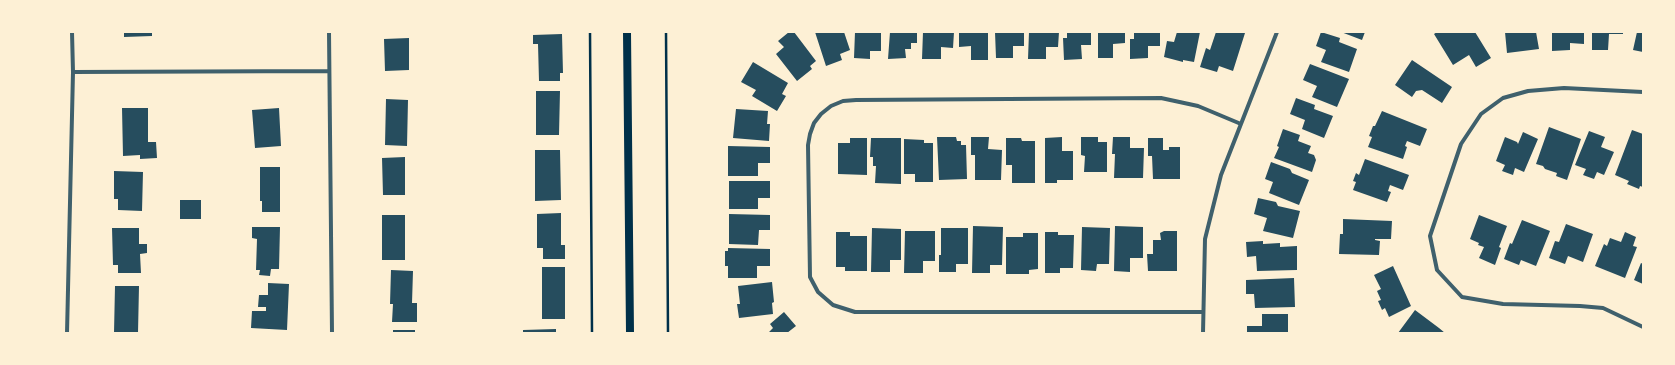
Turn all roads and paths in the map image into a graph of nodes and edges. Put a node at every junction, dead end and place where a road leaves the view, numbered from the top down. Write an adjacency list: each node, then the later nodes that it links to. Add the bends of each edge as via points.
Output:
1 (72, 32): 8 (street)
2 (329, 32): 7 (street)
3 (590, 32): 15 (path)
4 (627, 32): 16 (main road)
5 (666, 32): 17 (path)
6 (1277, 32): 10 (street)
7 (329, 71): 8 (street); 14 (street)
8 (73, 72): 13 (street)
9 (1643, 92): 12 (street, via 1564,88 1528,91 1503,98 1481,114 1461,144 1430,236 1437,270 1462,297 1503,304 1603,308)
10 (1241, 124): 11 (street, via 1221,175 1205,239); 11 (street, via 1198,106 1161,98 856,100 843,101 831,106 814,123 810,134 810,277 818,292 833,305 855,312)
11 (1203, 312): 18 (street)
12 (1643, 326)
13 (67, 333)
14 (332, 333)
15 (592, 333)
16 (630, 333)
17 (668, 333)
18 (1203, 333)

